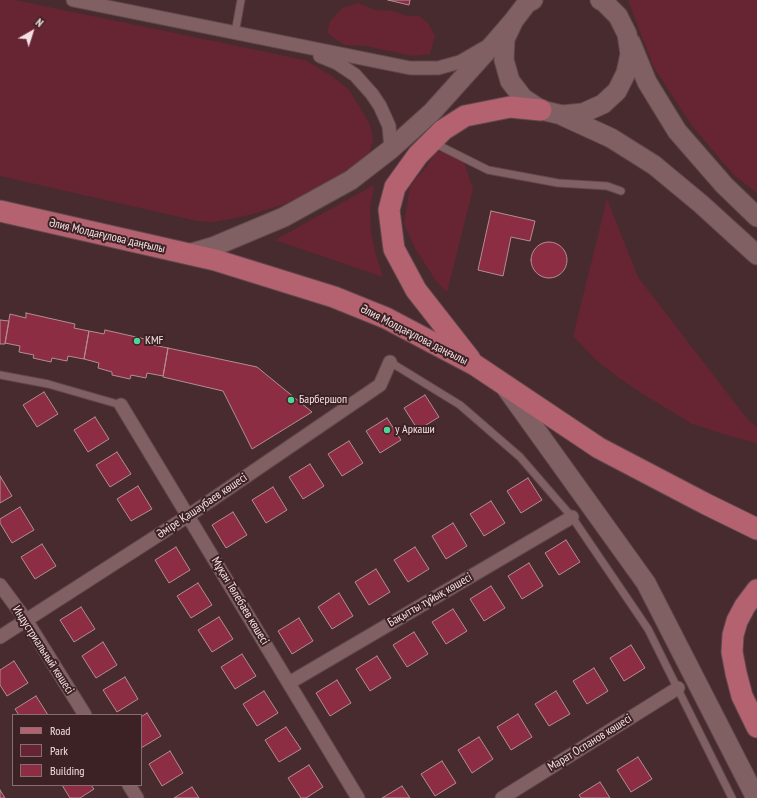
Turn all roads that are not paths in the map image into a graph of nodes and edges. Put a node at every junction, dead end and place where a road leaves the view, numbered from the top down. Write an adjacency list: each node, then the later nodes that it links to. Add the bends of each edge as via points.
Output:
1 (73, 0): 7 (street)
2 (241, 0): 7 (lane)
3 (600, 0): 5 (main road)
4 (530, 1): 6 (main road)
5 (615, 8): 8 (main road)
6 (514, 20): 9 (main road); 11 (main road, via 505,39 504,60 510,81 523,98)
7 (235, 33): 10 (street)
8 (627, 34): 12 (main road, via 630,54 626,73 617,91 603,104 583,114); 17 (main road, via 647,82 677,131 724,185)
9 (495, 42): 10 (street, via 460,62 438,68 410,68); 14 (main road, via 432,112)
10 (291, 44): 14 (street, via 337,63 355,75 380,106 389,126)
11 (541, 110): 12 (main road); 13 (main road, via 510,107 465,116 443,130)
12 (562, 116): 19 (main road, via 611,138 654,165)
13 (432, 142): 15 (lane, via 488,170 558,183 607,186); 21 (main road, via 395,186 389,210 394,249 416,290)
14 (391, 149): 18 (main road, via 351,180 284,217 215,246)
15 (621, 191)
16 (0, 211): 18 (main road, Әлия Молдағұлова даңғылы)
17 (757, 217)
18 (188, 254): 21 (main road, Әлия Молдағұлова даңғылы, via 334,297 386,318)
19 (757, 255)
20 (390, 362): 26 (street, Әміре Қашаубаев көшесі, via 380,385); 27 (lane, via 460,404 520,457)
21 (475, 365): 23 (main road, Әлия Молдағұлова даңғылы)
22 (0, 375): 24 (lane, via 48,384)
23 (504, 385): 25 (main road, Әлия Молдағұлова даңғылы, via 599,448); 43 (main road, via 646,583)
24 (121, 405): 26 (street, Мұқан Төлебаев көшесі)
25 (706, 504): 28 (main road); 29 (main road)
26 (188, 516): 32 (street, Әміре Қашаубаев көшесі); 34 (street, Мұқан Төлебаев көшесі)
27 (572, 517): 34 (street, Бақытты тұйық көшесі); 35 (lane, via 648,629)
28 (757, 520)
29 (757, 529)
30 (0, 585): 32 (street, Индустриальный көшесі)
31 (757, 590): 37 (main road, via 737,621 732,652 742,696)
32 (26, 620): 33 (street, Әміре Қашаубаев көшесі); 36 (street, Индустриальный көшесі)
33 (0, 637)
34 (289, 683): 40 (street, Мұқан Төлебаев көшесі)
35 (678, 688): 41 (street, Марат Оспанов көшесі); 42 (lane)
36 (84, 714)
37 (757, 727)
38 (130, 786): 39 (street)
39 (137, 798)
40 (358, 798)
41 (502, 798)
42 (732, 798)
43 (756, 798)

